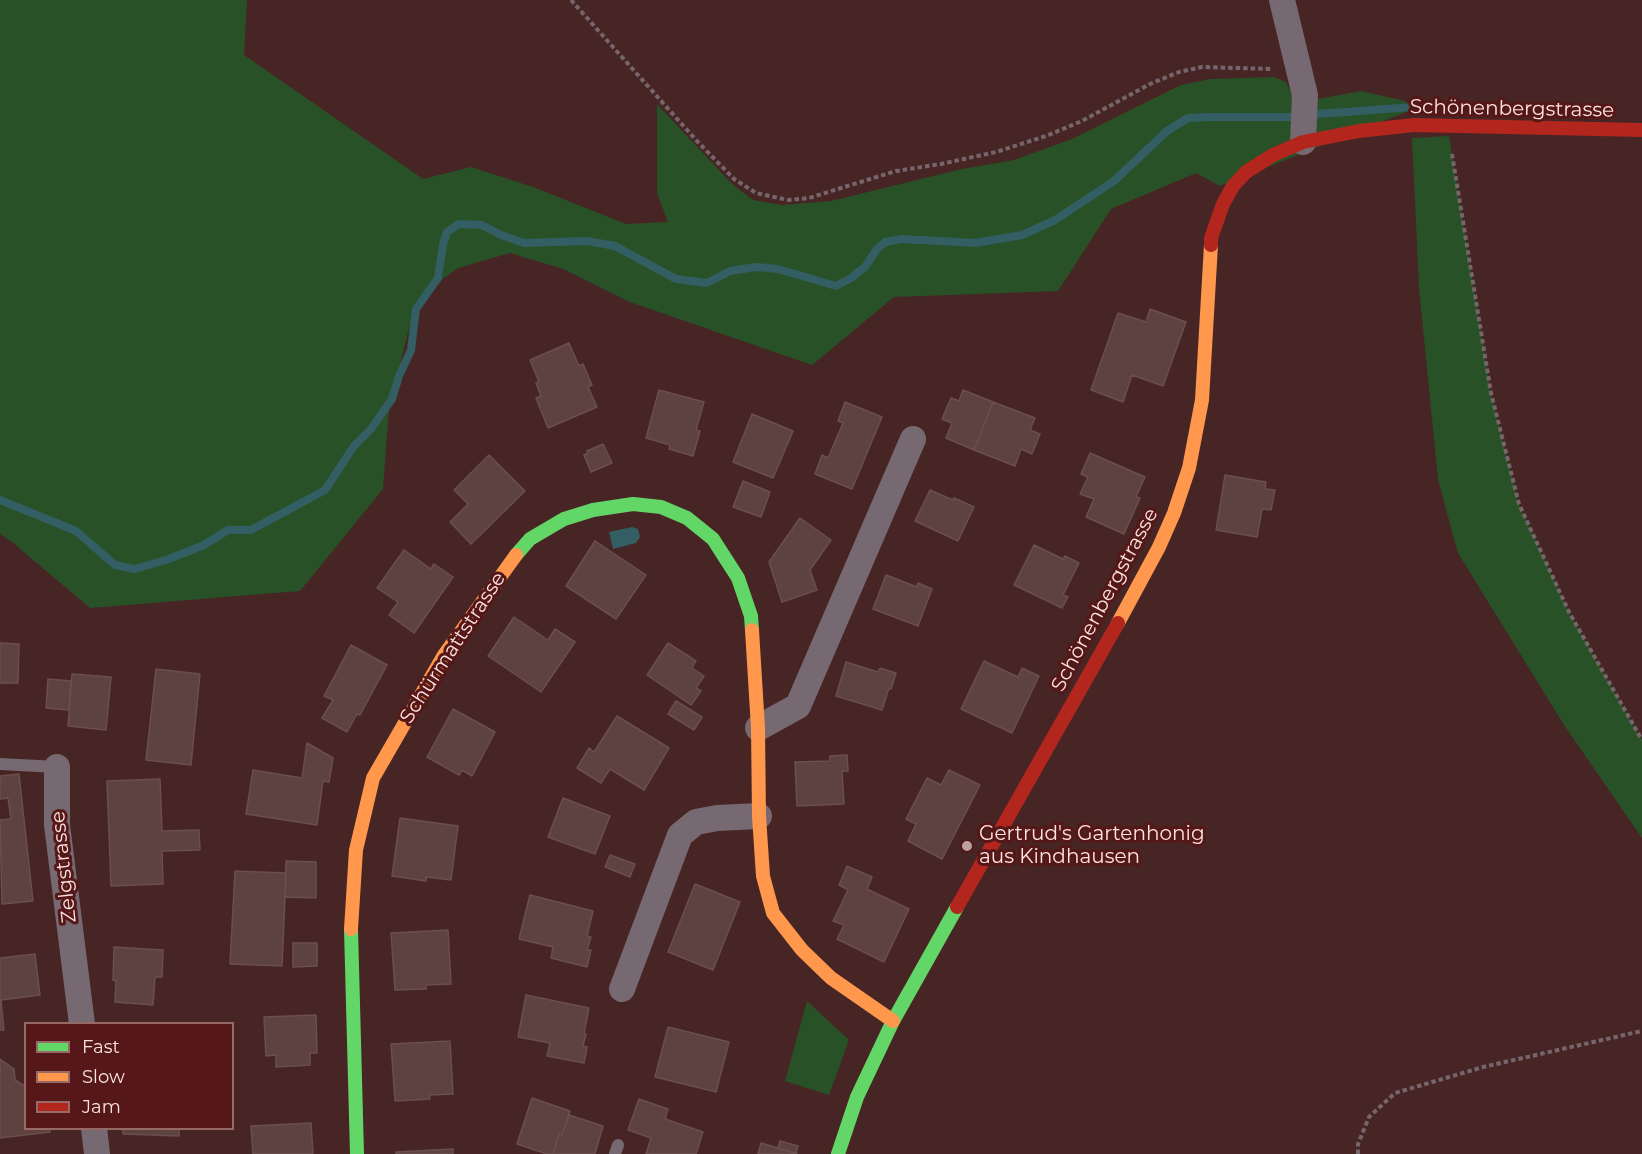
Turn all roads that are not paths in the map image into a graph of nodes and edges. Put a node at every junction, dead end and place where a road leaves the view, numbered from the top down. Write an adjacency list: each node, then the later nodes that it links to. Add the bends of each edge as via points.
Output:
1 (1281, 0): 3 (street, via 1305,95)
2 (1642, 130): 3 (street, Schönenbergstrasse, via 1414,125)
3 (1304, 142): 10 (street, Schönenbergstrasse, via 1246,172 1223,204 1211,238 1202,400 1189,468 1174,513 1131,599)
4 (913, 440): 5 (street, via 798,706)
5 (758, 728): 8 (street, Schürmattstrasse); 14 (street, Schürmattstrasse, via 752,616 738,578 714,539 687,518 662,507 633,504 564,519 530,539 444,655 373,778 356,850 350,941)
6 (0, 764): 7 (lane, Zelgstrasse)
7 (57, 767): 11 (street, Zelgstrasse, via 57,825)
8 (759, 816): 9 (street, via 696,822 680,835); 10 (street, Schürmattstrasse, via 763,876 773,913 831,978)
9 (622, 989)
10 (893, 1021): 15 (street, Schönenbergstrasse, via 857,1097)
11 (82, 1022)
12 (94, 1130): 13 (street)
13 (97, 1154)
14 (357, 1154)
15 (838, 1154)

